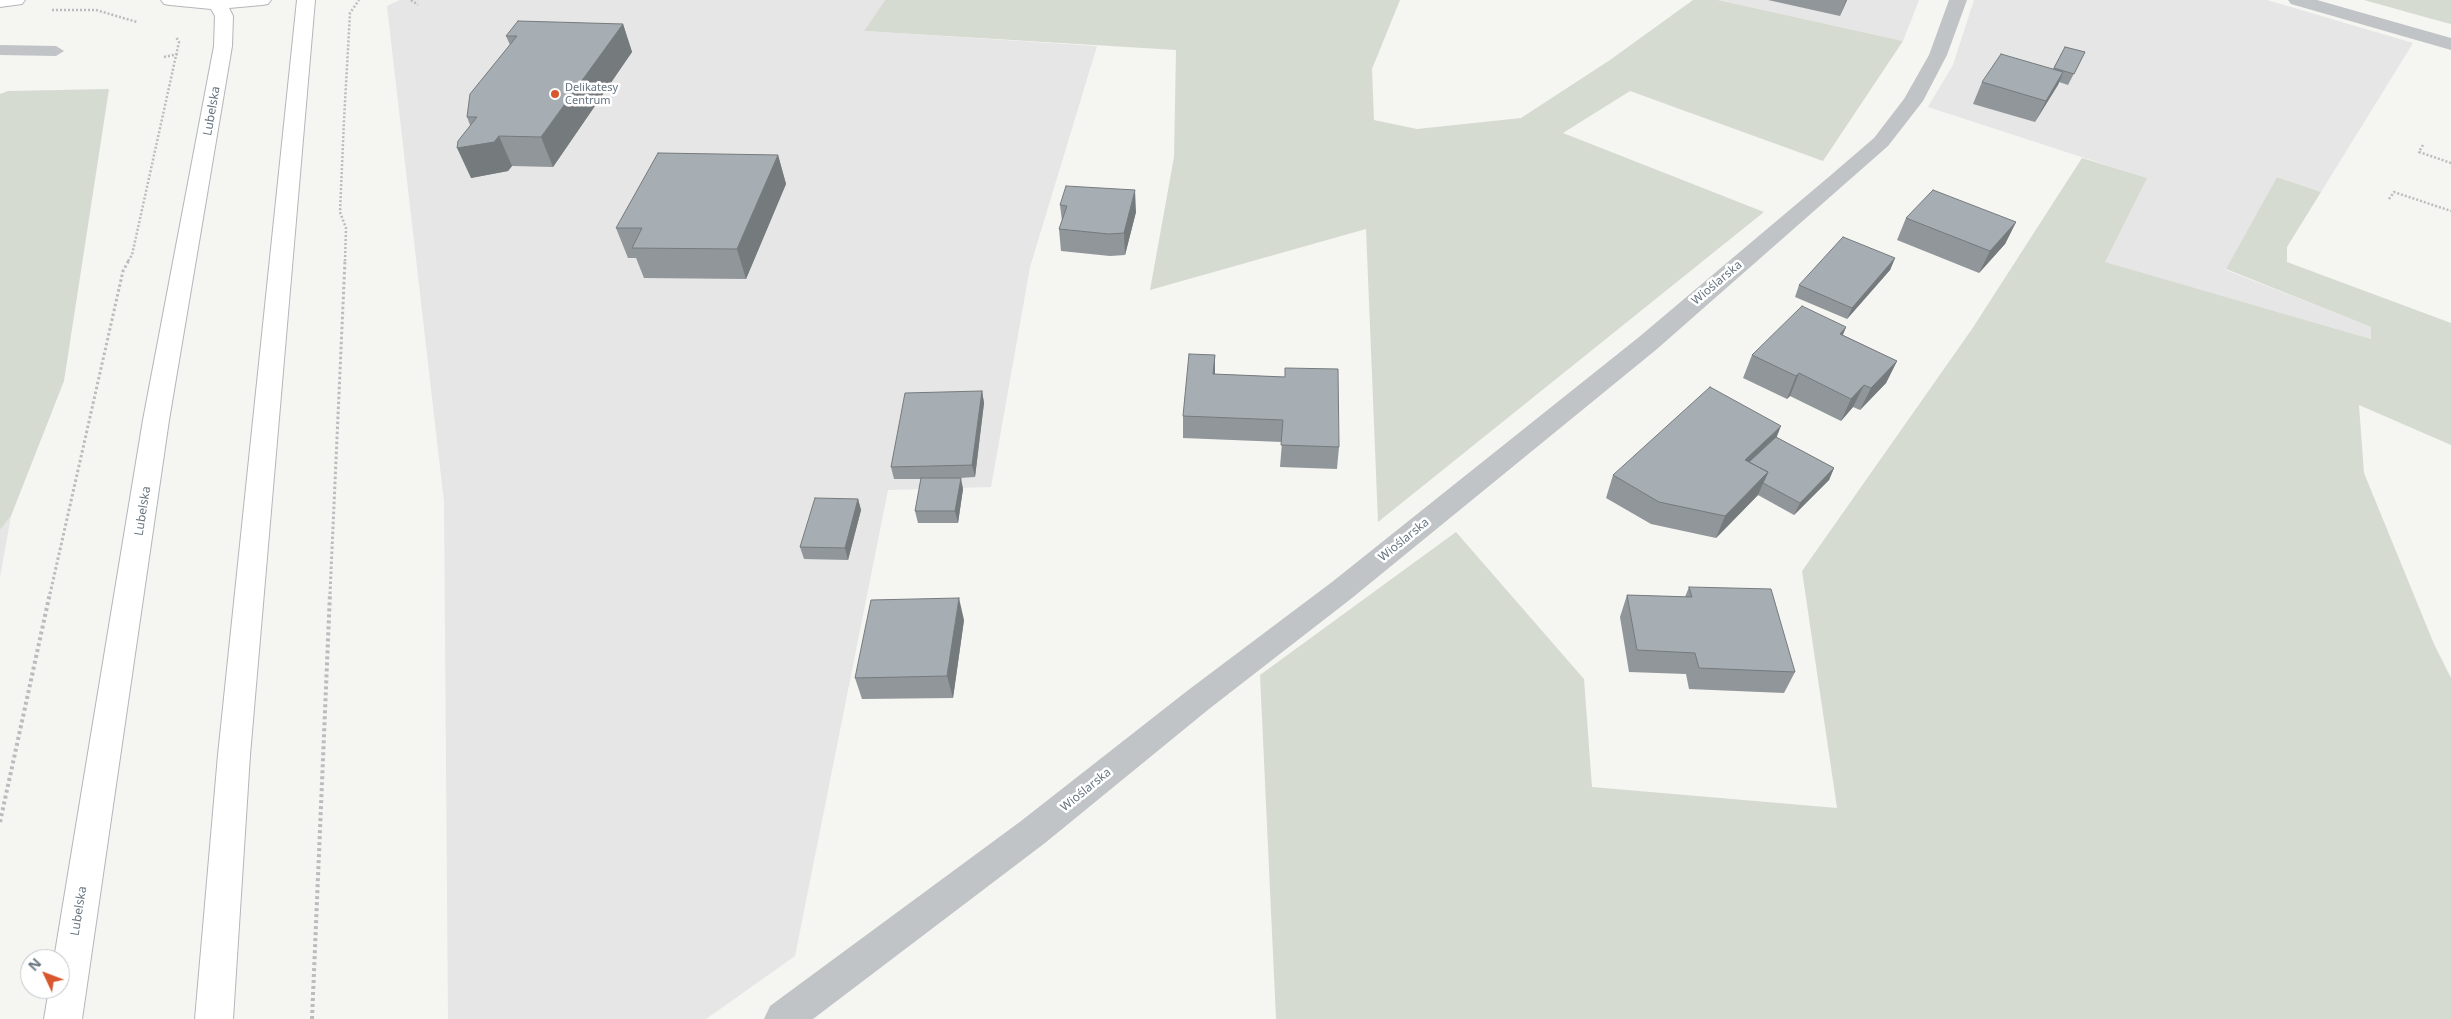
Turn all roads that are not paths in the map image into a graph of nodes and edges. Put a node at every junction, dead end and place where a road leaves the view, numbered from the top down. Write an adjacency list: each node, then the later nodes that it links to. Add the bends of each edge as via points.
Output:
1 (16, 0): 7 (main road)
2 (170, 0): 8 (main road)
3 (262, 0): 8 (main road)
4 (306, 0): 13 (main road, via 236,736)
5 (1958, 0): 14 (street, Wioślarska, via 1938,55 1913,101 1881,142 1839,180 1648,343 1342,590 1033,832)
6 (2297, 0): 9 (street)
7 (0, 2)
8 (218, 4): 12 (main road, Lubelska, via 224,16 223,46 156,420)
9 (2451, 44)
10 (0, 50): 11 (lane)
11 (56, 50)
12 (63, 1019)
13 (214, 1019)
14 (784, 1019)

